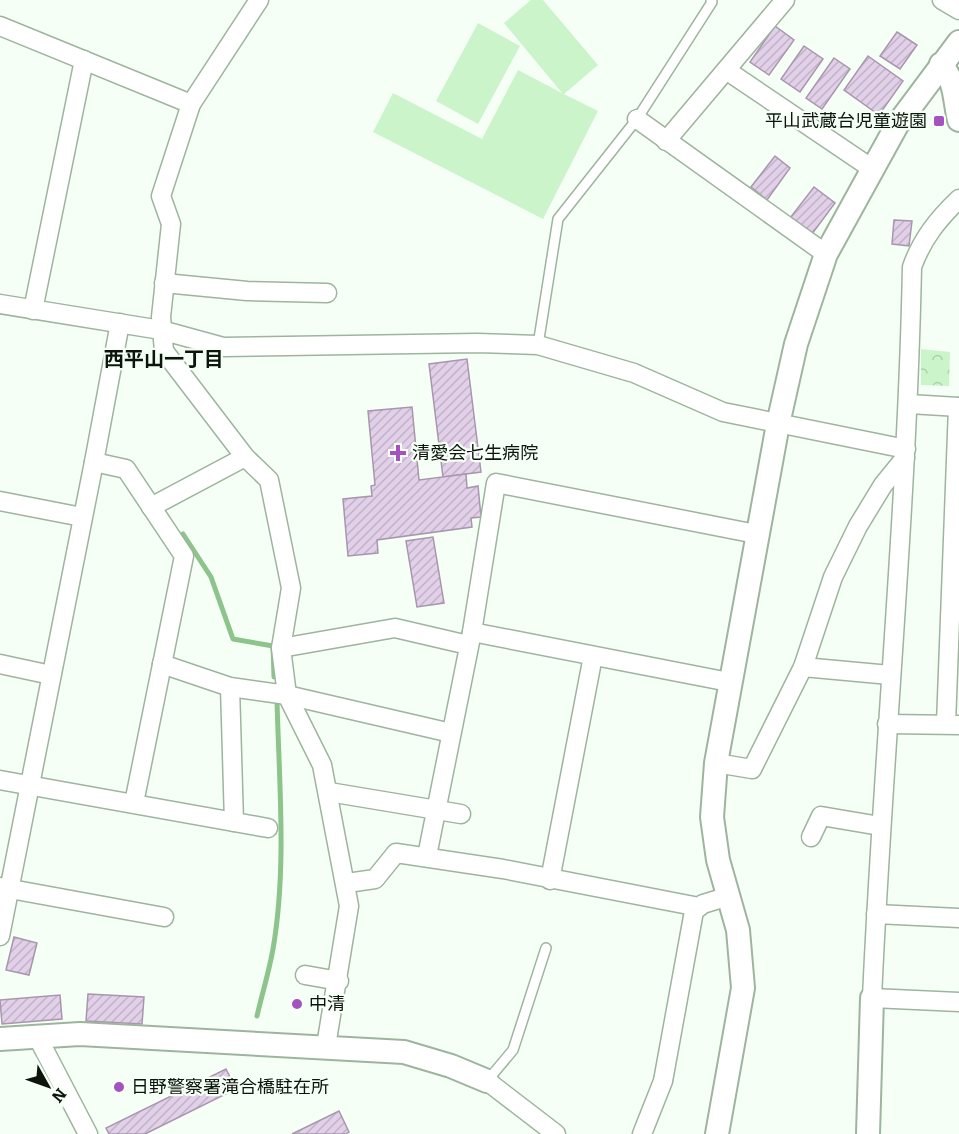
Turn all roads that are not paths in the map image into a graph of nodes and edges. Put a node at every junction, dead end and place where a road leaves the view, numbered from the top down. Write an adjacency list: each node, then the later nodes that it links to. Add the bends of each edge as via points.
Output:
1 (259, 0): 11 (street)
2 (711, 0): 13 (lane)
3 (785, 0): 10 (street)
4 (942, 0): 5 (street)
5 (959, 10)
6 (0, 26): 8 (street)
7 (959, 42): 9 (street)
8 (84, 60): 11 (street); 21 (street)
9 (941, 64): 12 (street, via 956,91); 15 (street)
10 (726, 70): 14 (street); 15 (street)
11 (191, 104): 18 (street, via 161,196 171,224)
12 (959, 118)
13 (638, 119): 14 (street); 24 (lane, via 558,219)
14 (666, 141): 17 (street)
15 (871, 168): 17 (street)
16 (959, 199): 25 (street, via 926,237 912,267)
17 (826, 254): 27 (street, via 796,344)
18 (165, 283): 19 (street); 23 (street)
19 (327, 293)
20 (0, 304): 21 (street)
21 (33, 310): 22 (street)
22 (120, 323): 23 (street); 30 (street)
23 (161, 330): 24 (street, via 223,347 477,342); 29 (street, via 164,351)
24 (538, 345): 27 (street, via 634,373 723,412)
25 (909, 404): 26 (street); 28 (street)
26 (959, 407): 47 (street)
27 (778, 424): 28 (street); 34 (street)
28 (906, 453): 40 (street, via 858,526 833,577); 42 (street)
29 (245, 457): 32 (street); 36 (street, via 269,480 291,588)
30 (94, 462): 32 (street, via 126,469); 33 (street)
31 (0, 501): 33 (street)
32 (151, 507): 39 (street, via 184,556)
33 (82, 518): 41 (street)
34 (756, 534): 35 (street, via 496,483); 43 (street)
35 (470, 638): 36 (street, via 394,628); 37 (street); 48 (street)
36 (281, 648): 45 (street)
37 (593, 656): 43 (street); 61 (street)
38 (0, 664): 41 (street)
39 (162, 664): 44 (street); 53 (street)
40 (803, 667): 42 (street); 49 (street, via 752,769)
41 (51, 675): 51 (street)
42 (890, 675): 46 (street)
43 (729, 682): 49 (street)
44 (230, 687): 45 (street); 56 (street)
45 (286, 695): 48 (street); 52 (street, via 322,765)
46 (886, 724): 47 (street); 57 (street)
47 (952, 724)
48 (451, 734): 54 (street)
49 (716, 763): 64 (street, via 712,817 718,860)
50 (0, 780): 51 (street)
51 (31, 786): 53 (street); 63 (street)
52 (328, 792): 54 (street); 62 (street)
53 (134, 803): 56 (street)
54 (436, 810): 55 (street); 60 (street)
55 (461, 814)
56 (234, 822): 58 (street)
57 (880, 826): 59 (street, via 821,816); 66 (street)
58 (267, 828)
59 (811, 837)
60 (427, 856): 61 (street); 62 (street, via 396,853 375,879)
61 (550, 880): 65 (street)
62 (347, 883): 72 (street, via 349,906)
63 (5, 888): 67 (street); 69 (street)
64 (729, 896): 65 (street); 83 (street, via 738,930 743,988)
65 (699, 908): 82 (street, via 694,911 663,1081)
66 (876, 914): 68 (street); 73 (street)
67 (164, 917)
68 (959, 918)
69 (0, 936)
70 (546, 948): 78 (lane, via 513,1050)
71 (305, 975): 72 (street)
72 (339, 981): 77 (street)
73 (872, 998): 74 (street); 80 (street)
74 (959, 1002)
75 (38, 1038): 76 (street); 77 (street, via 80,1034); 81 (street)
76 (0, 1039)
77 (326, 1046): 78 (street, via 404,1052)
78 (487, 1081): 79 (street)
79 (544, 1131)
80 (865, 1133)
81 (88, 1134)
82 (642, 1134)
83 (717, 1134)

